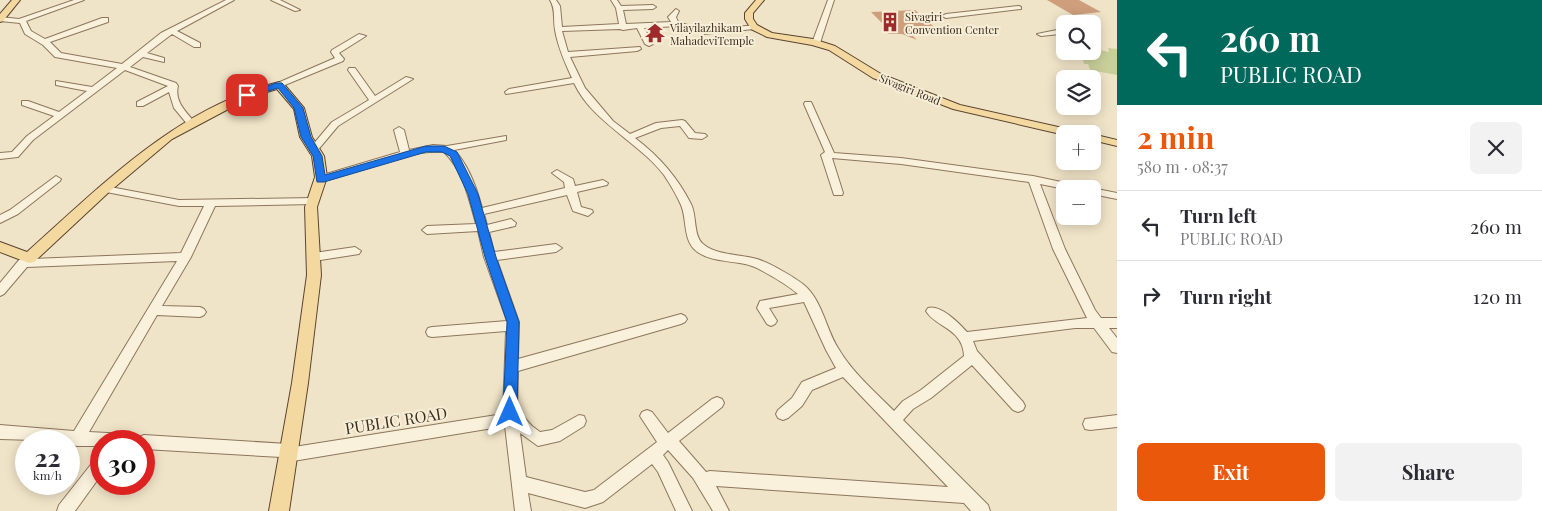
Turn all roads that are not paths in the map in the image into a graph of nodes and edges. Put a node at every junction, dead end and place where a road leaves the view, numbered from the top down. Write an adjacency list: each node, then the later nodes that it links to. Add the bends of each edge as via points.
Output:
1 (16, 0): 15 (main road)
2 (81, 0): 16 (street)
3 (274, 0): 12 (street)
4 (554, 0): 22 (street)
5 (614, 0): 10 (street)
6 (760, 0): 19 (main road, via 749,14)
7 (831, 0): 28 (street)
8 (227, 1): 23 (street)
9 (653, 7): 10 (street)
10 (619, 8): 20 (street)
11 (1019, 8): 14 (street)
12 (297, 10)
13 (676, 11): 18 (street, via 672,17)
14 (946, 16)
15 (0, 19): 16 (street)
16 (22, 20): 27 (street, via 28,32)
17 (106, 20): 27 (street)
18 (675, 24): 19 (street, via 700,32); 21 (street)
19 (754, 27): 28 (main road, Sivagiri Road, via 770,36)
20 (623, 28): 21 (street); 22 (street)
21 (641, 28): 29 (street)
22 (558, 29): 33 (street)
23 (172, 31): 30 (street); 32 (street)
24 (1056, 32): 25 (street)
25 (1041, 34)
26 (362, 36): 40 (street, via 335,52 341,57 339,60)
27 (44, 42): 35 (street, via 61,56)
28 (816, 43): 51 (main road, Sivagiri Road, via 851,58 877,76 957,108)
29 (649, 44)
30 (197, 45)
31 (637, 49): 33 (street)
32 (142, 54): 34 (street); 35 (street)
33 (566, 54): 38 (street)
34 (161, 60)
35 (123, 67): 41 (street); 42 (street)
36 (352, 70): 44 (street)
37 (409, 80): 44 (street)
38 (576, 80): 43 (street); 53 (street, via 600,113)
39 (59, 83): 42 (street)
40 (277, 85): 49 (main road, via 247,95); 57 (main road, via 299,108 306,137)
41 (174, 86): 46 (street); 49 (street, via 173,96 178,108)
42 (94, 90): 48 (street)
43 (509, 92)
44 (373, 100): 57 (street, via 335,124)
45 (25, 103): 48 (street)
46 (140, 104)
47 (808, 104): 60 (street)
48 (60, 115): 61 (street, via 15,155)
49 (191, 124): 68 (main road, via 168,137)
50 (399, 130): 59 (street)
51 (1056, 130)
52 (702, 136): 53 (street, via 692,136 682,123 659,124)
53 (630, 137): 89 (street, via 660,164 682,196 698,246 710,253 756,263 786,278)
54 (503, 138): 58 (street)
55 (1101, 139): 56 (main road)
56 (1117, 143)
57 (314, 149): 64 (main road)
58 (447, 150): 59 (street, via 434,148); 75 (street, via 456,158)
59 (405, 154): 64 (street)
60 (830, 154): 65 (street); 70 (street, via 826,155)
61 (0, 156)
62 (557, 173): 69 (street, via 568,180)
63 (56, 179): 77 (street)
64 (320, 179): 73 (main road)
65 (1033, 180): 67 (street); 95 (street, via 1059,249)
66 (603, 183): 69 (street)
67 (1056, 184)
68 (105, 189): 74 (street, via 167,202); 87 (main road)
69 (571, 191): 75 (street); 76 (street, via 577,209)
70 (838, 193)
71 (1101, 193): 72 (street)
72 (1117, 196)
73 (313, 201): 74 (street); 85 (main road, via 311,233)
74 (211, 203): 84 (street)
75 (479, 212): 80 (street)
76 (588, 212)
77 (0, 219)
78 (509, 225): 80 (street)
79 (427, 230): 80 (street)
80 (484, 230): 86 (street)
81 (0, 247): 87 (main road)
82 (556, 248): 86 (street)
83 (355, 251): 85 (street)
84 (185, 256): 87 (street); 90 (street)
85 (314, 257): 119 (main road, via 300,384)
86 (490, 257): 97 (street)
87 (26, 261): 88 (street)
88 (0, 291)
89 (808, 297): 94 (street, via 764,304); 103 (street, via 832,350)
90 (153, 310): 92 (street); 115 (street)
91 (932, 311): 99 (street, via 962,331)
92 (200, 312)
93 (681, 319): 102 (street)
94 (771, 321)
95 (1096, 322): 96 (street); 99 (street); 100 (street)
96 (1117, 323)
97 (513, 326): 98 (street); 102 (street)
98 (432, 332)
99 (966, 338): 101 (street)
100 (1117, 348)
101 (971, 354): 105 (street); 109 (street, via 970,359 908,404)
102 (511, 367): 107 (street)
103 (845, 370): 106 (street, via 807,386 797,402); 109 (street)
104 (717, 403): 116 (street)
105 (1018, 406)
106 (783, 414)
107 (510, 416): 111 (street, via 538,439 555,436); 119 (street, PUBLIC ROAD); 122 (street)
108 (647, 416): 116 (street)
109 (893, 421): 123 (street)
110 (1117, 421): 112 (street)
111 (579, 422)
112 (1090, 424)
113 (0, 432): 114 (street)
114 (15, 433)
115 (80, 434)
116 (667, 442): 118 (street); 128 (street, via 686,459 715,497)
117 (155, 443): 119 (street, PUBLIC ROAD)
118 (653, 452): 122 (street, via 591,500 566,497); 127 (street, via 664,467)
119 (287, 453): 125 (main road)
120 (90, 478): 124 (street)
121 (710, 478): 123 (street)
122 (519, 483): 126 (street)
123 (967, 496): 129 (street)
124 (65, 511)
125 (278, 511)
126 (523, 511)
127 (684, 511)
128 (721, 511)
129 (982, 511)

